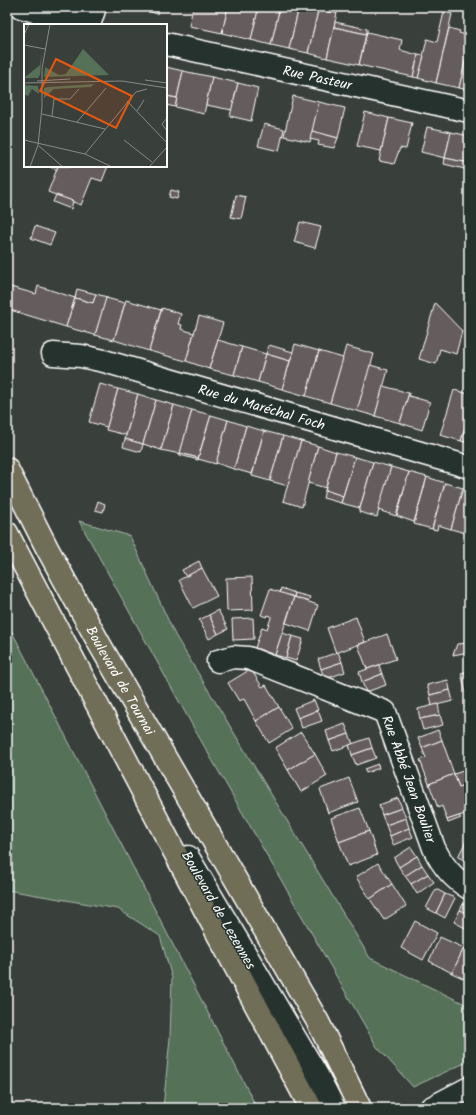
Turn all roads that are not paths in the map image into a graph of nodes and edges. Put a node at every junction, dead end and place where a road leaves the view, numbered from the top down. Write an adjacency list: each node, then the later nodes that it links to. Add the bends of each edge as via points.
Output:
1 (21, 7): 3 (street)
2 (95, 7): 4 (street)
3 (84, 24)
4 (88, 24)
5 (167, 44): 6 (street, Rue Pasteur)
6 (469, 111)
7 (53, 354): 8 (street, Rue du Maréchal Foch, via 104,361)
8 (469, 467)
9 (7, 469): 17 (main road, Boulevard de Tournai, via 96,639 318,1022)
10 (7, 533): 12 (main road)
11 (218, 661): 13 (street, Rue Abbé Jean Boulier, via 233,657 248,658 385,712 440,861 458,882)
12 (102, 714): 15 (main road, Boulevard de Lezennes); 16 (street, Boulevard de Lezennes, via 317,1075)
13 (469, 888)
14 (469, 1088): 18 (street)
15 (312, 1108)
16 (334, 1108)
17 (360, 1108)
18 (431, 1108)

